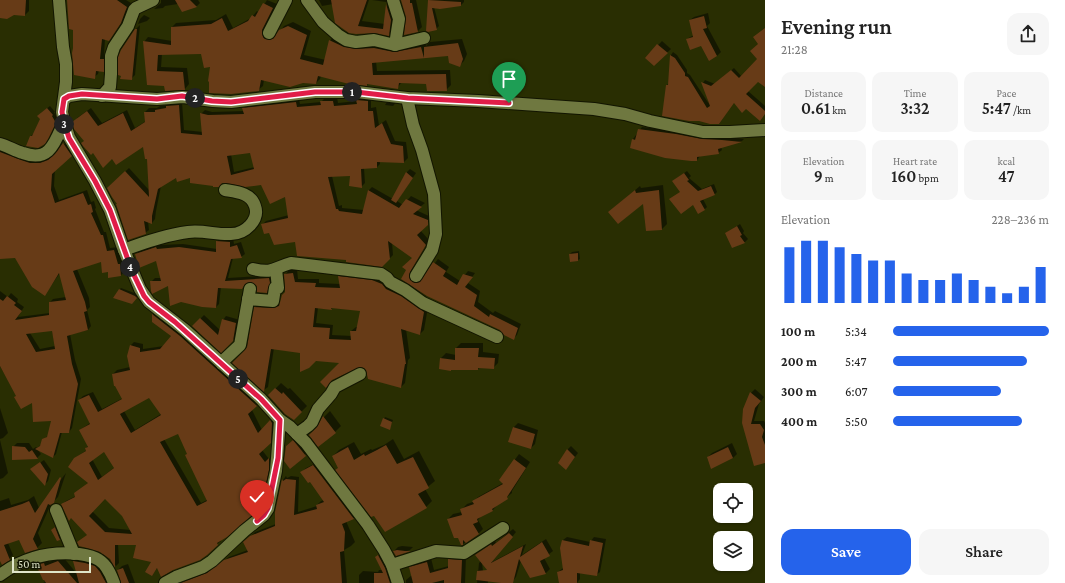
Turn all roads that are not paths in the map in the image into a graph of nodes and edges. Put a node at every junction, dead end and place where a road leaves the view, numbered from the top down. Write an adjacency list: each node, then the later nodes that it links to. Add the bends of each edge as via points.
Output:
1 (59, 0): 11 (street, via 66,64)
2 (153, 0): 9 (street, via 134,10 128,26 114,47 111,56 110,87)
3 (286, 0): 6 (street)
4 (307, 0): 8 (street, via 323,22 346,40 374,40)
5 (393, 0): 8 (street, via 399,19)
6 (269, 33)
7 (424, 38): 8 (street)
8 (395, 45)
9 (102, 96): 10 (street, via 157,99 182,96 231,102 315,92 356,92); 11 (street, via 82,94)
10 (408, 98): 13 (street, via 594,109 703,132); 19 (street, via 411,121 434,194 436,234 432,250)
11 (64, 99): 12 (street)
12 (64, 122): 14 (street, via 53,147 47,153 34,156); 16 (street, via 69,138 110,210)
13 (765, 130)
14 (0, 144)
15 (225, 190): 16 (street, via 250,197 255,204 257,211 253,223 240,232 190,232 155,239)
16 (124, 250): 21 (street, via 140,289 149,302)
17 (276, 269): 18 (street, via 272,272); 20 (street, via 291,264 381,274 423,303); 21 (street, via 278,288 274,288 273,301 249,294 240,345)
18 (253, 270)
19 (416, 276)
20 (497, 336)
21 (225, 360): 23 (street)
22 (360, 374): 24 (street, via 335,388 312,422)
23 (280, 420): 24 (street); 31 (street, via 276,471 268,508 264,515 203,568)
24 (297, 434): 28 (street, via 306,442 368,525)
25 (56, 510): 27 (street)
26 (503, 528): 28 (street, via 464,553 436,551)
27 (74, 554): 29 (street, via 49,554 31,558); 30 (street, via 99,559 110,572)
28 (392, 565): 32 (street)
29 (0, 575)
30 (114, 583)
31 (165, 583)
32 (398, 583)

